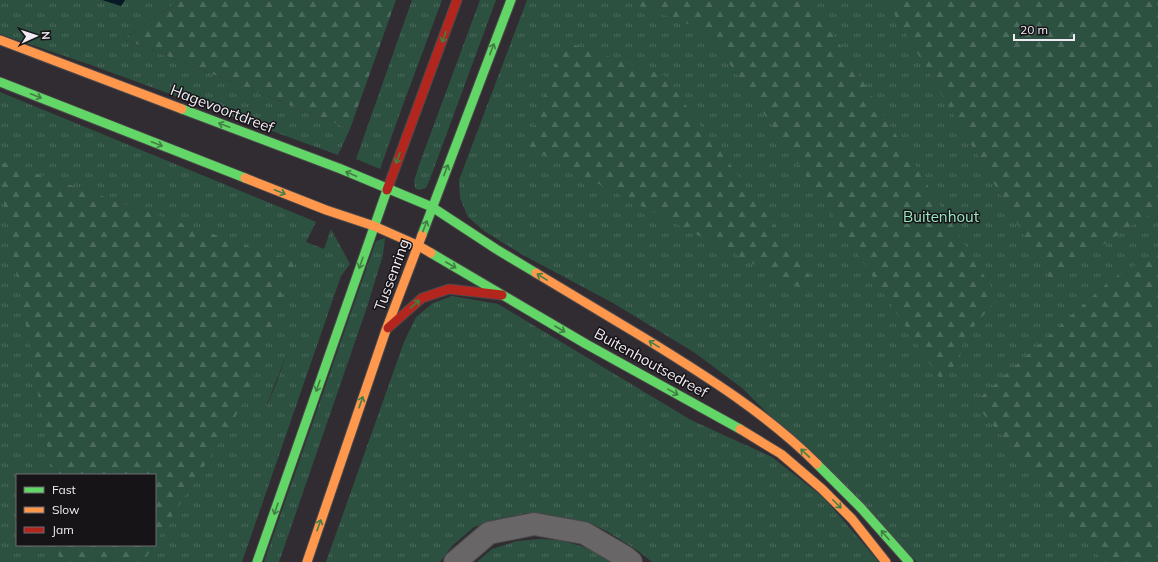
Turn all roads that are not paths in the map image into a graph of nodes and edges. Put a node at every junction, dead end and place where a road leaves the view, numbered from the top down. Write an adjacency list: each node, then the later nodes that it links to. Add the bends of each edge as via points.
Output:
1 (457, 0): 5 (main road, one-way to 5)
2 (511, 0): 6 (main road, Tussenring, one-way to 2)
3 (0, 40): 5 (main road, Hagevoortdreef, one-way to 3, via 341,169)
4 (0, 82): 7 (main road, one-way to 7, via 326,210)
5 (387, 189): 6 (main road, Hagevoortdreef); 7 (main road)
6 (432, 207): 8 (main road, Tussenring, one-way to 6); 16 (main road, Buitenhoutsedreef, one-way to 6, via 861,508 798,445 747,404 681,360 496,249)
7 (374, 226): 8 (main road, Buitenhoutsedreef); 11 (main road, one-way to 11)
8 (418, 245): 9 (main road, Buitenhoutsedreef, one-way to 9); 10 (main road, Tussenring)
9 (502, 295): 10 (main road, one-way to 9, via 422,298 449,289); 15 (main road, Buitenhoutsedreef, one-way to 15, via 781,454 852,519)
10 (386, 330): 12 (main road, Tussenring, one-way to 10)
11 (257, 562)
12 (307, 562)
13 (455, 562): 14 (street, via 489,533 534,524 584,534)
14 (631, 562)
15 (886, 562)
16 (909, 562)

